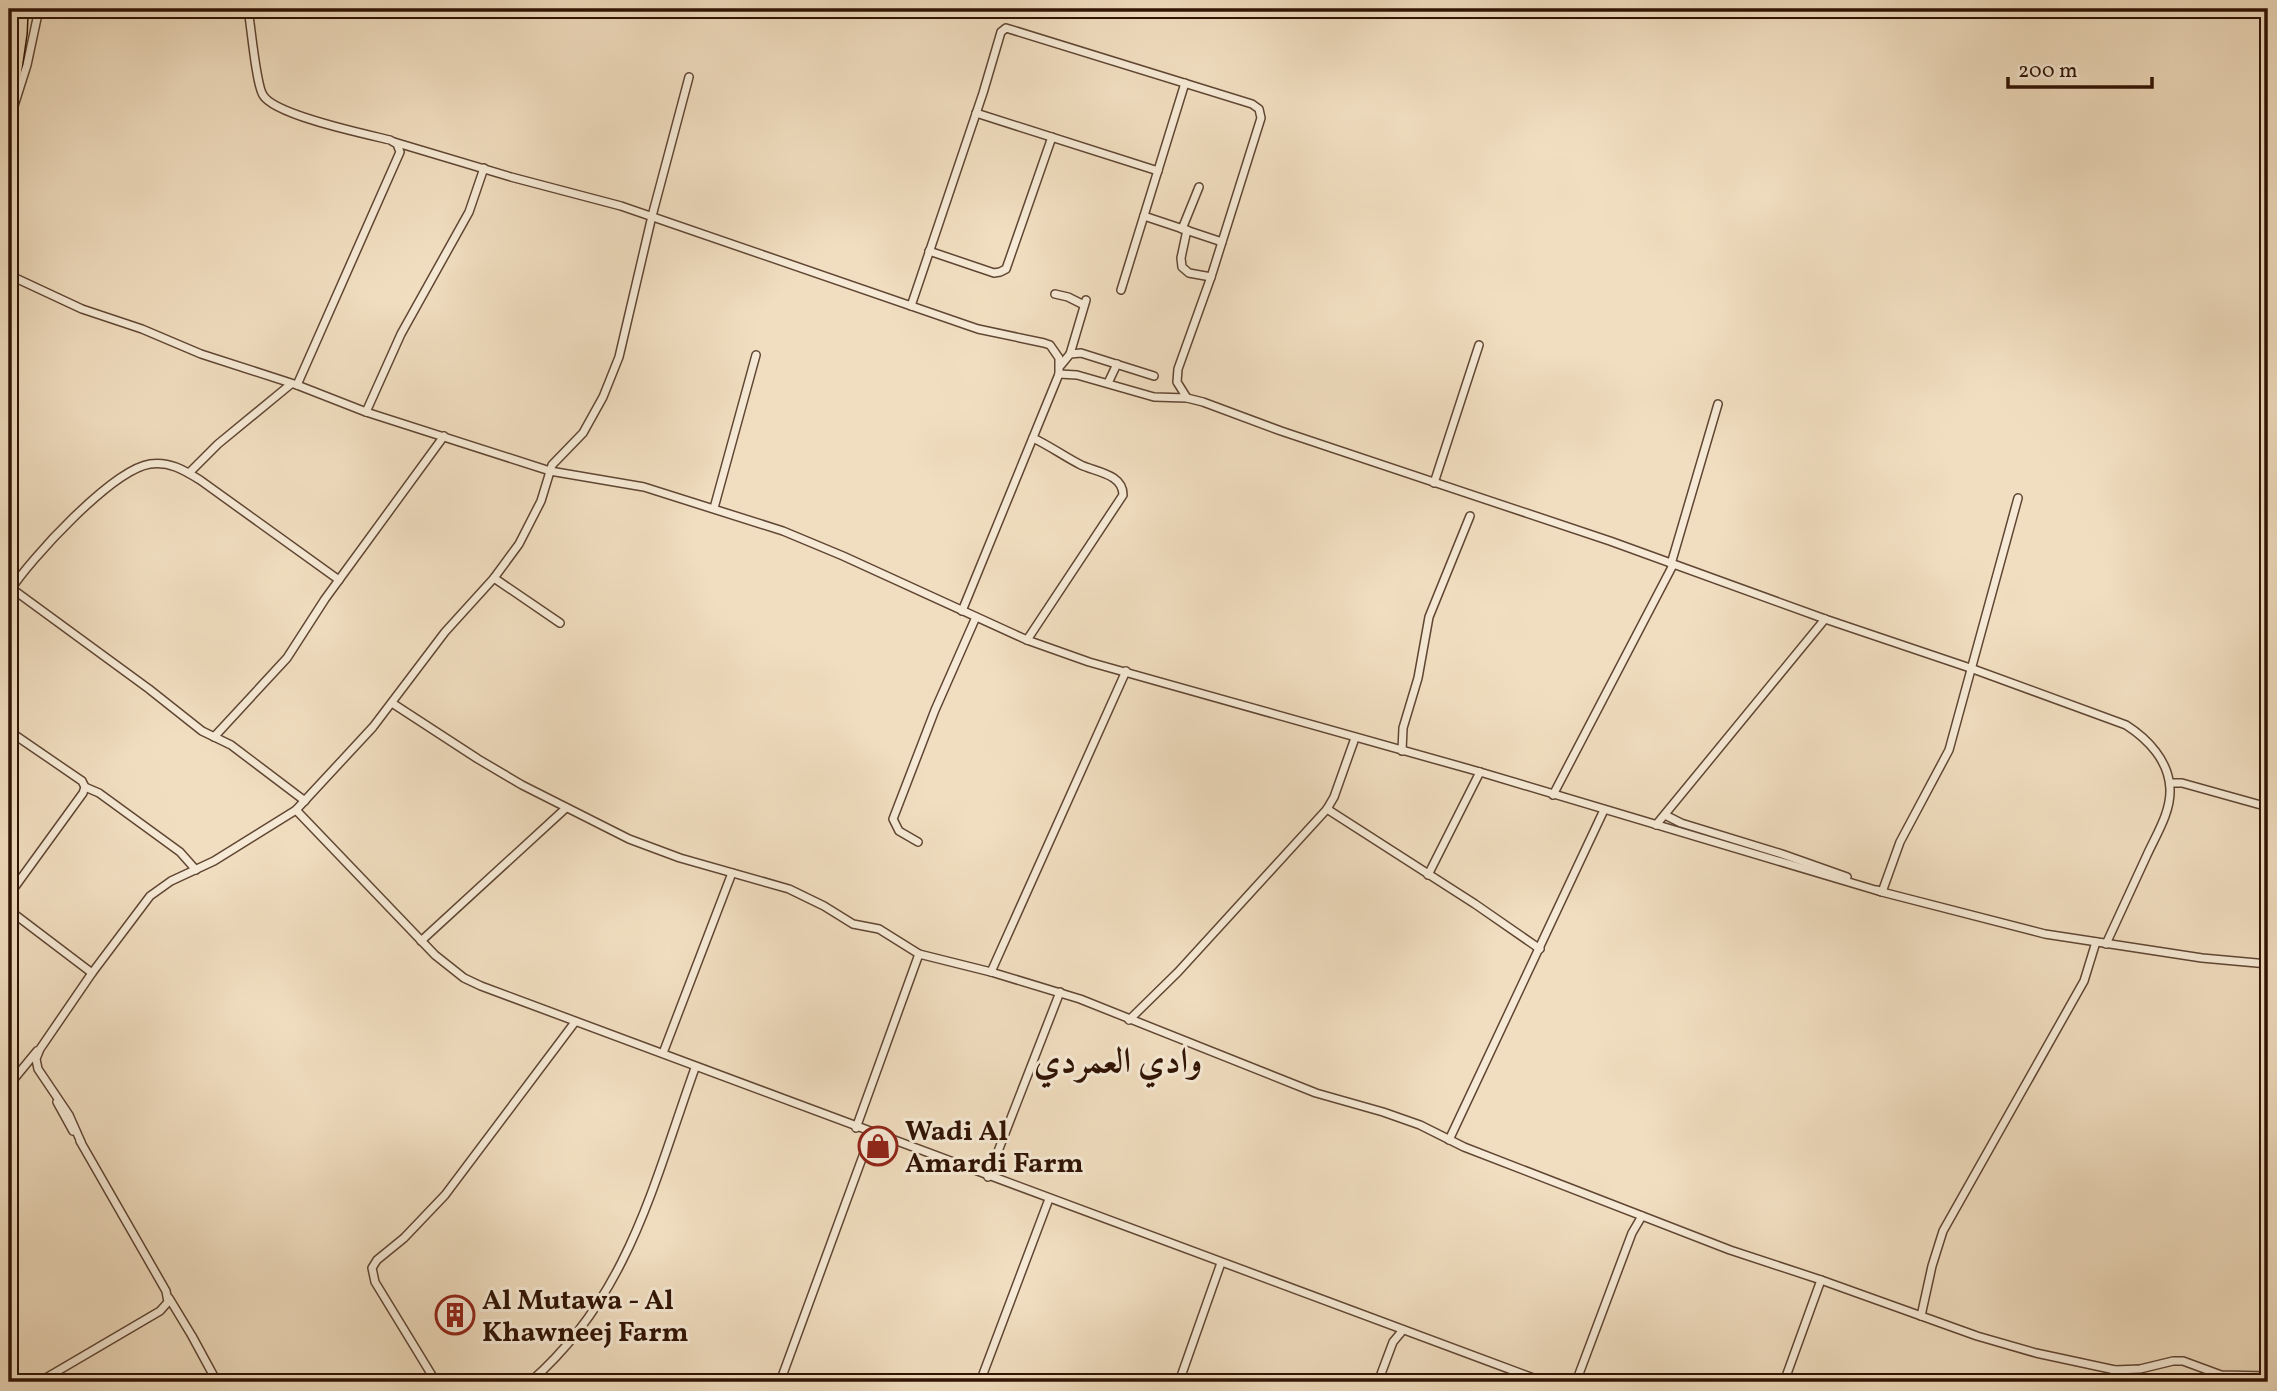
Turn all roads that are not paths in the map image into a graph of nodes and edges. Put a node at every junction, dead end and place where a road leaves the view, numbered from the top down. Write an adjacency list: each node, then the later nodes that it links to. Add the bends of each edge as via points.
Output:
1 (12, 9): 5 (main road)
2 (23, 9): 6 (main road); 10 (main road)
3 (38, 9): 10 (street)
4 (248, 9): 12 (street, via 261,90 269,103)
5 (9, 21)
6 (9, 59)
7 (689, 77): 16 (street)
8 (1185, 83): 9 (street, via 1009,27 1001,32); 14 (street); 19 (street, via 1252,104 1261,113)
9 (976, 113): 11 (street); 20 (street)
10 (9, 118)
11 (1052, 137): 14 (street); 20 (street, via 1004,271 994,273)
12 (394, 142): 13 (street); 33 (street, via 399,156)
13 (484, 168): 16 (street); 36 (street, via 468,212 401,334)
14 (1158, 171): 17 (street)
15 (1199, 187): 18 (street)
16 (652, 216): 25 (street); 39 (street, via 612,378 583,433)
17 (1144, 216): 18 (street); 23 (street)
18 (1184, 230): 19 (street); 22 (street, via 1182,267)
19 (1222, 242): 22 (street)
20 (929, 251): 25 (street)
21 (9, 275): 33 (street, via 82,309)
22 (1211, 277): 34 (street, via 1177,375)
23 (1121, 290)
24 (1055, 294): 27 (street, via 1085,303)
25 (911, 306): 30 (street, via 986,331 1044,343 1055,351)
26 (1479, 345): 41 (street)
27 (1069, 354): 29 (street); 30 (street)
28 (756, 355): 43 (street)
29 (1117, 364): 31 (street); 32 (street)
30 (1060, 370): 32 (street); 38 (street)
31 (1154, 376)
32 (1108, 383): 34 (street, via 1154,397)
33 (294, 385): 36 (street); 40 (street, via 218,444)
34 (1187, 398): 41 (street)
35 (1718, 404): 45 (street)
36 (366, 412): 37 (street)
37 (444, 436): 39 (street); 47 (street)
38 (1033, 438): 49 (street); 55 (street, via 1111,477 1124,495)
39 (550, 471): 43 (street, via 644,488); 46 (street, via 532,522)
40 (189, 473): 47 (street); 48 (street, via 159,464 130,471 64,528)
41 (1434, 484): 45 (street)
42 (2018, 498): 56 (street)
43 (713, 508): 49 (street, via 814,543)
44 (1470, 516): 53 (street, via 1430,610)
45 (1672, 564): 51 (street); 66 (street)
46 (494, 578): 52 (street); 58 (street, via 445,632)
47 (339, 580): 60 (street, via 287,658)
48 (10, 588): 60 (street)
49 (962, 611): 50 (street)
50 (976, 617): 55 (street); 75 (street, via 893,819 899,831)
51 (1825, 619): 56 (street); 73 (street)
52 (560, 623)
53 (1426, 634): 54 (street); 62 (street, via 1403,728)
54 (1435, 638)
55 (1027, 640): 57 (street)
56 (1973, 669): 64 (street, via 2126,725 2155,751); 79 (street, via 1944,762 1906,830)
57 (1125, 671): 61 (street); 88 (street)
58 (392, 703): 67 (street); 69 (street, via 478,760)
59 (9, 731): 65 (street)
60 (214, 737): 67 (street, via 232,745)
61 (1355, 738): 62 (street); 70 (street)
62 (1402, 751): 63 (street)
63 (1480, 772): 66 (street); 78 (street)
64 (2170, 783): 68 (street); 84 (street, via 2166,812)
65 (85, 787): 76 (street, via 180,852); 80 (street)
66 (1553, 795): 72 (street)
67 (305, 801): 71 (street)
68 (2268, 807)
69 (566, 808): 77 (street, via 654,849); 82 (street)
70 (1327, 809): 78 (street); 91 (street)
71 (296, 810): 76 (street); 82 (street)
72 (1604, 810): 74 (street); 85 (street)
73 (1665, 815): 74 (street); 79 (street)
74 (1656, 825): 79 (street)
75 (918, 842)
76 (196, 870): 89 (street, via 150,896)
77 (732, 873): 86 (street, via 798,893 853,924 879,929); 94 (street)
78 (1428, 876): 85 (street)
79 (1882, 892): 83 (street, via 2045,934)
80 (9, 895)
81 (9, 911): 89 (street)
82 (421, 941): 92 (street, via 472,982)
83 (2096, 942): 84 (street); 108 (street, via 2078,993 1943,1231)
84 (2106, 944): 87 (street)
85 (1540, 949): 101 (street)
86 (919, 954): 88 (street); 99 (street)
87 (2268, 964)
88 (990, 972): 90 (street)
89 (92, 973): 93 (street)
90 (1060, 992): 91 (street); 102 (street)
91 (1129, 1020): 101 (street)
92 (575, 1022): 94 (street); 114 (street, via 445,1195 372,1268 374,1282)
93 (40, 1049): 95 (street); 96 (street)
94 (663, 1053): 97 (street)
95 (37, 1066): 96 (street); 107 (street, via 69,1115)
96 (23, 1068): 98 (street)
97 (695, 1068): 99 (street); 115 (street, via 617,1274 581,1330)
98 (9, 1085)
99 (856, 1128): 100 (street)
100 (871, 1133): 102 (street); 116 (street)
101 (1449, 1140): 104 (street)
102 (988, 1177): 103 (street)
103 (1049, 1199): 105 (street); 117 (street)
104 (1642, 1216): 106 (street); 121 (street)
105 (1222, 1263): 109 (street); 118 (street)
106 (1821, 1280): 108 (street); 122 (street)
107 (169, 1298): 112 (street, via 164,1309); 113 (street)
108 (1921, 1316): 110 (street, via 2006,1345)
109 (1403, 1330): 119 (street, via 1393,1342); 120 (street)
110 (2116, 1370): 111 (street, via 2183,1361 2221,1375); 123 (street)
111 (2268, 1376)
112 (39, 1382)
113 (217, 1382)
114 (436, 1382)
115 (530, 1382)
116 (780, 1382)
117 (980, 1382)
118 (1180, 1382)
119 (1378, 1382)
120 (1544, 1382)
121 (1576, 1382)
122 (1786, 1382)
123 (2112, 1382)

